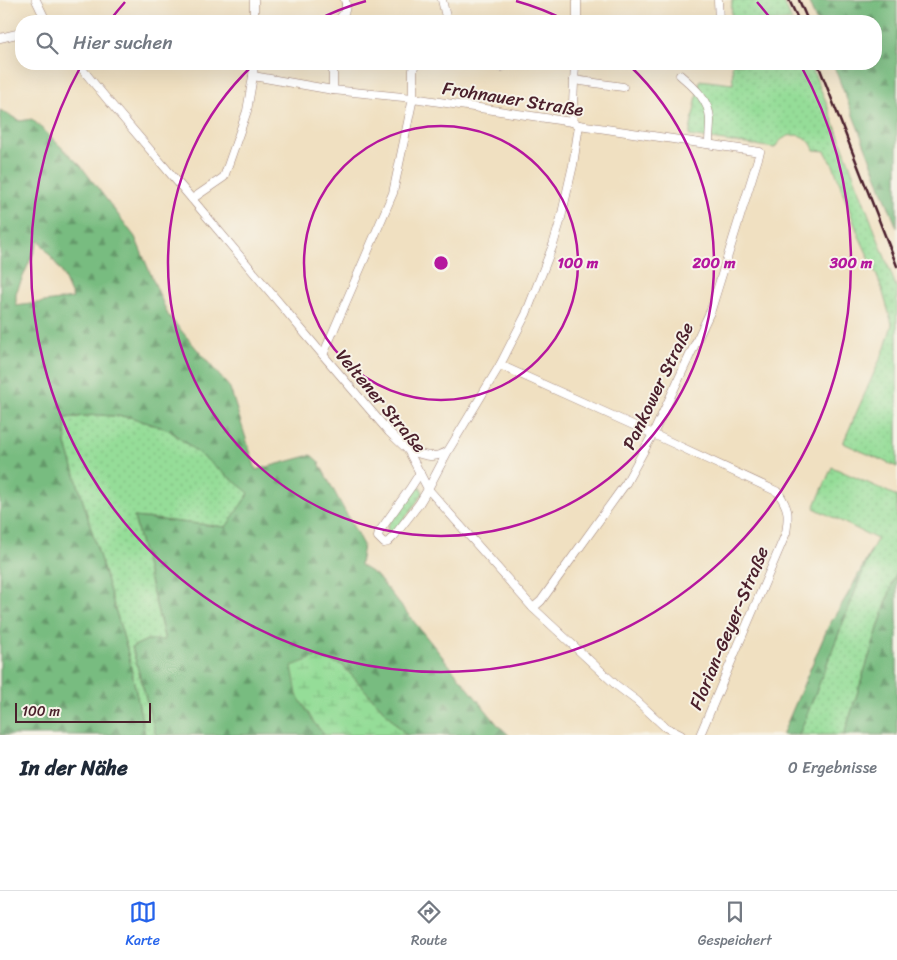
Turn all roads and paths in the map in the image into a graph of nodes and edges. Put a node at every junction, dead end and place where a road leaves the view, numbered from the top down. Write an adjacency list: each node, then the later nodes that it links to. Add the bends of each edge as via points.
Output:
1 (36, 0): 7 (street)
2 (254, 0): 8 (street)
3 (345, 0): 9 (street, via 347,6)
4 (442, 0): 10 (street)
5 (577, 0): 11 (street)
6 (718, 0): 12 (street)
7 (43, 15)
8 (254, 15)
9 (342, 15)
10 (446, 15)
11 (577, 15)
12 (719, 15)
13 (15, 34): 14 (street)
14 (0, 38)
15 (83, 70): 29 (street, Veltener Straße)
16 (254, 70): 21 (street)
17 (333, 70): 24 (street)
18 (413, 70): 25 (street)
19 (575, 70): 22 (street)
20 (680, 74): 27 (street, via 706,105 710,119)
21 (253, 76): 24 (street, Frohnauer Straße); 29 (street, via 247,111 224,177)
22 (574, 80): 23 (street); 26 (street)
23 (623, 87)
24 (333, 90): 25 (street, Frohnauer Straße)
25 (413, 98): 26 (street, Frohnauer Straße); 30 (street, via 394,193)
26 (576, 124): 27 (street, Frohnauer Straße); 31 (street, via 571,175 553,245 526,314)
27 (709, 144): 28 (street, Frohnauer Straße)
28 (760, 152): 32 (street, Pankower Straße, via 711,310)
29 (192, 199): 30 (street, Veltener Straße)
30 (323, 355): 33 (street, Veltener Straße)
31 (500, 365): 32 (street); 34 (street)
32 (654, 434): 37 (street, Pankower Straße, via 626,483); 39 (street, Florian-Geyer-Straße, via 778,492 788,516 786,534)
33 (408, 450): 34 (street, via 429,456); 35 (street, Veltener Straße)
34 (448, 451): 36 (street)
35 (420, 473): 36 (street, Veltener Straße); 36 (street, via 379,532 378,537 384,543 394,536)
36 (428, 489): 37 (street, Veltener Straße)
37 (533, 608): 38 (street, Veltener Straße, via 616,685 665,727)
38 (681, 735)
39 (700, 735)

